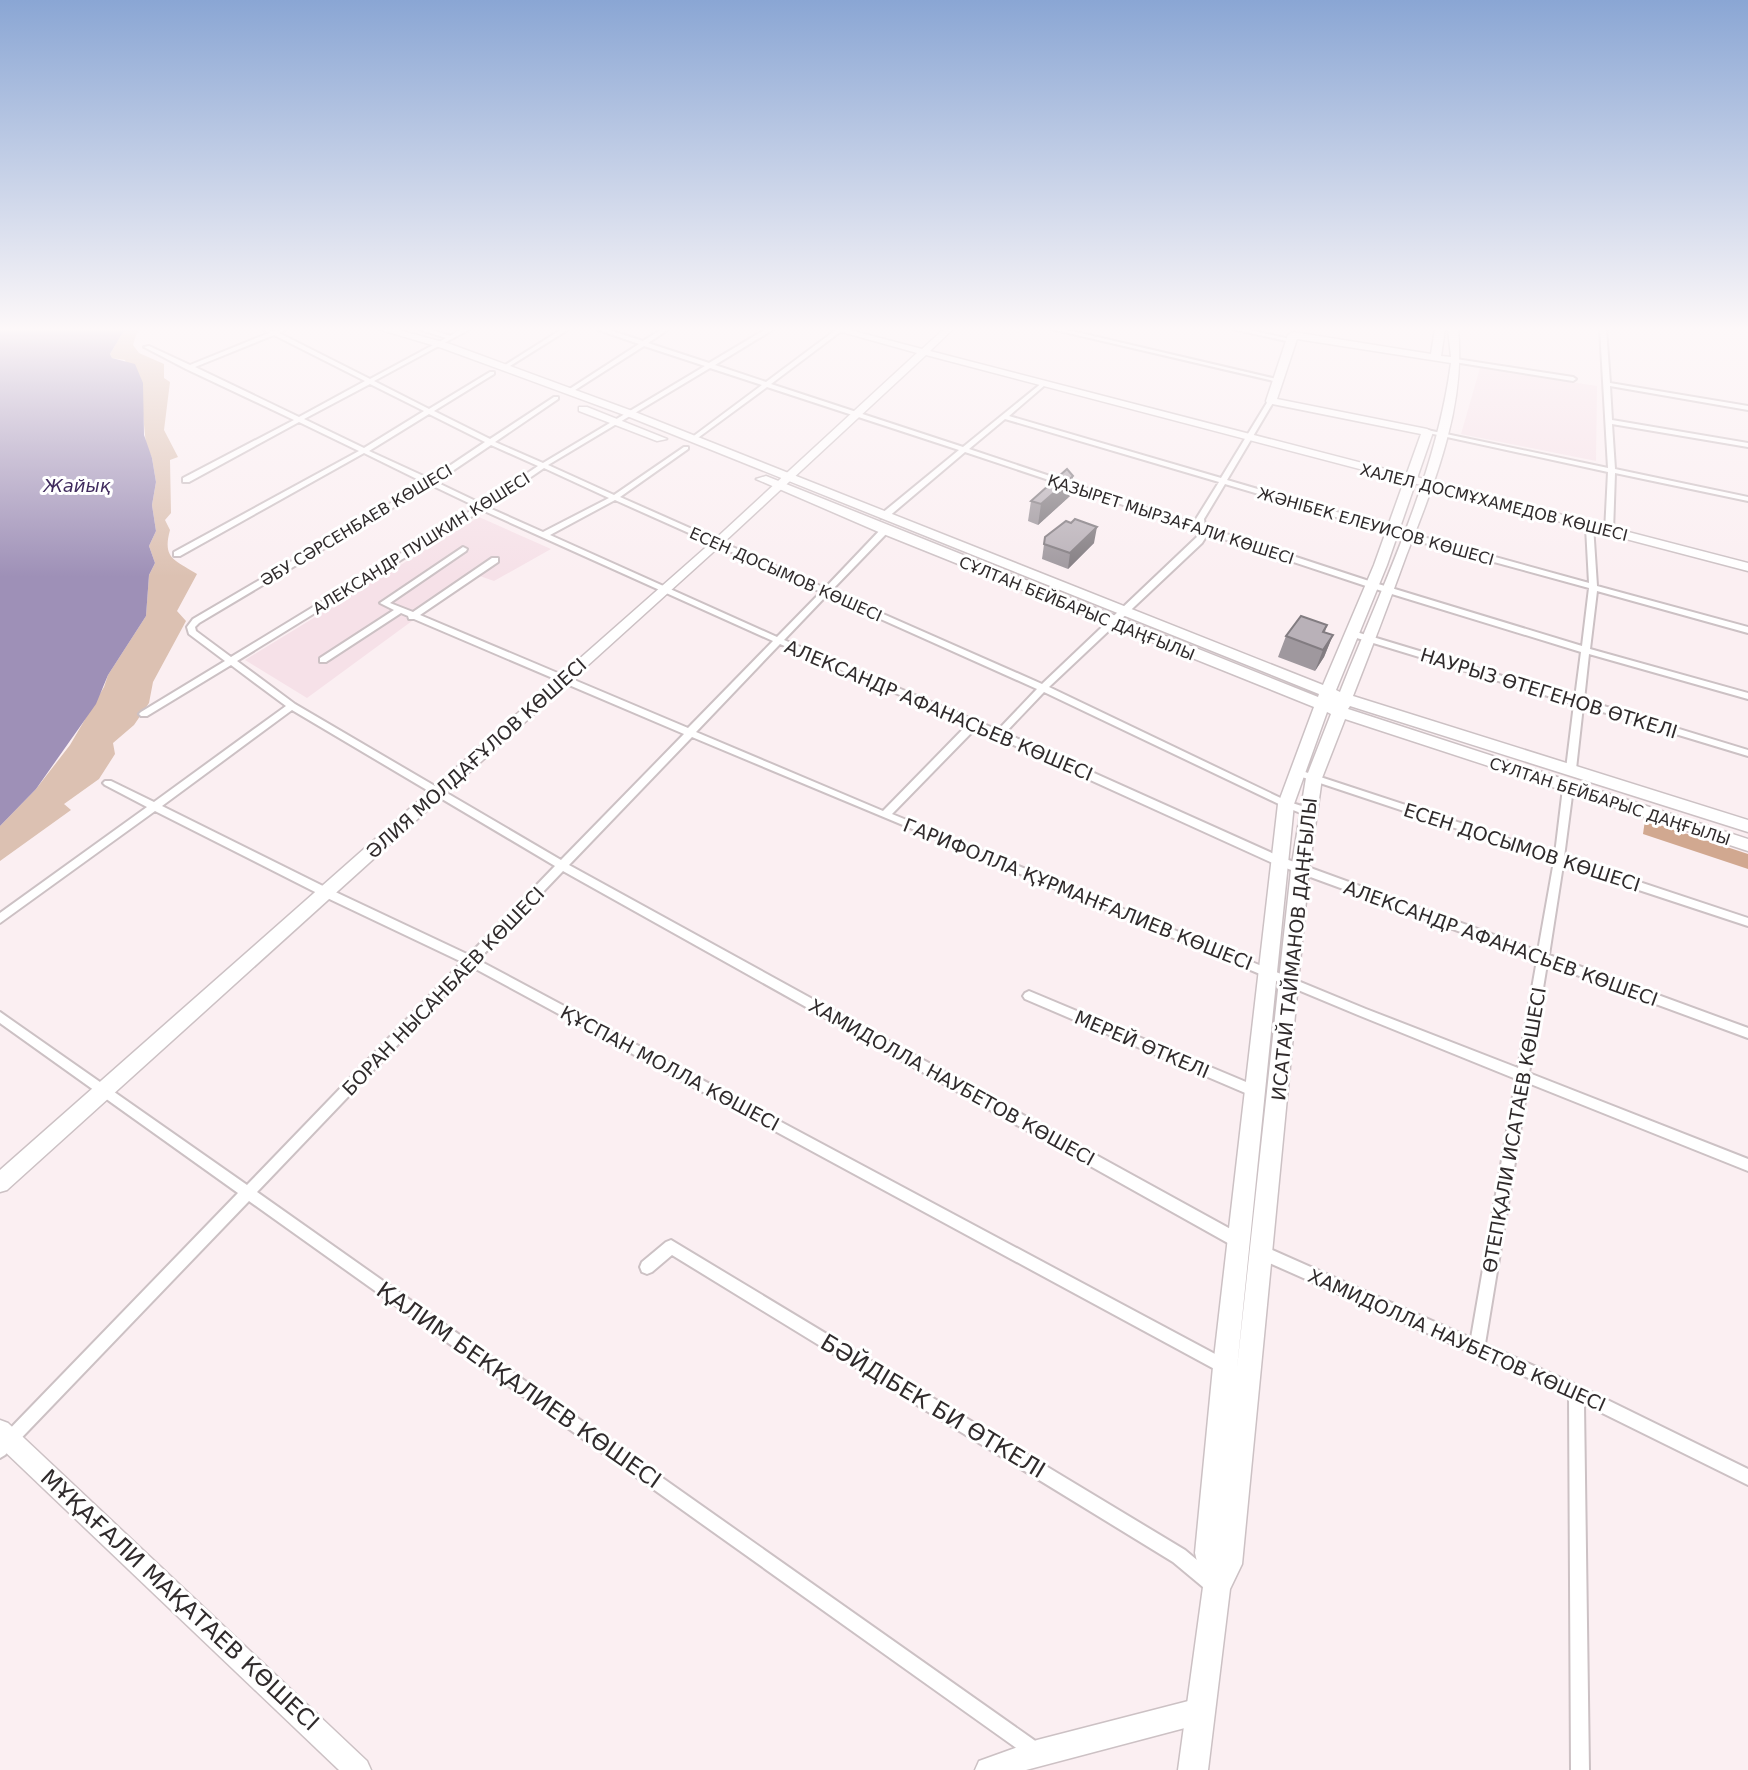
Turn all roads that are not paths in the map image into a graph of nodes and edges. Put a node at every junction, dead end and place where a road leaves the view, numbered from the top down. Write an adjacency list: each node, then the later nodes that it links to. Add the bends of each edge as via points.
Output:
1 (278, 412): 21 (street, АЛЕКСАНДР АФАНАСЬЕВ КӨШЕСІ)
2 (314, 412): 21 (street)
3 (427, 412): 30 (street)
4 (429, 412): 26 (street, ЕСЕН ДОСЫМОВ КӨШЕСІ)
5 (536, 412): 26 (street, ӘБУ СӘРСЕНБАЕВ КӨШЕСІ)
6 (590, 412): 22 (main road, СҰЛТАН БЕЙБАРЫС ДАҢҒЫЛЫ)
7 (625, 412): 18 (main road, СҰЛТАН БЕЙБАРЫС ДАҢҒЫЛЫ)
8 (635, 412): 18 (street, АЛЕКСАНДР ПУШКИН КӨШЕСІ)
9 (731, 412): 27 (street)
10 (844, 412): 19 (street, ҚАЗЫРЕТ МЫРЗАҒАЛИ КӨШЕСІ)
11 (859, 412): 19 (street, ӘЛИЯ МОЛДАҒҰЛОВ КӨШЕСІ)
12 (1012, 412): 20 (street, БОРАН НЫСАНБАЕВ КӨШЕСІ)
13 (1146, 412): 25 (street, ХАЛЕЛ ДОСМҰХАМЕДОВ КӨШЕСІ)
14 (1265, 412): 25 (street)
15 (1325, 412): 24 (main road)
16 (1444, 412): 24 (main road, ИСАТАЙ ТАЙМАНОВ ДАҢҒЫЛЫ)
17 (1609, 412): 23 (street)
18 (631, 414): 22 (street, АЛЕКСАНДР ПУШКИН КӨШЕСІ); 27 (main road, СҰЛТАН БЕЙБАРЫС ДАҢҒЫЛЫ)
19 (855, 415): 29 (street, ҚАЗЫРЕТ МЫРЗАҒАЛИ КӨШЕСІ); 34 (street, ӘЛИЯ МОЛДАҒҰЛОВ КӨШЕСІ)
20 (1006, 417): 29 (street, БОРАН НЫСАНБАЕВ КӨШЕСІ); 36 (street, ЖӘНІБЕК ЕЛЕУИСОВ КӨШЕСІ)
21 (297, 421): 30 (street, АЛЕКСАНДР АФАНАСЬЕВ КӨШЕСІ); 33 (street)
22 (616, 422): 27 (main road, СҰЛТАН БЕЙБАРЫС ДАҢҒЫЛЫ); 31 (street, АЛЕКСАНДР ПУШКИН КӨШЕСІ)
23 (1610, 422): 28 (street); 32 (street)
24 (1434, 433): 32 (street); 37 (main road, ИСАТАЙ ТАЙМАНОВ ДАҢҒЫЛЫ)
25 (1250, 439): 36 (street); 37 (street, ХАЛЕЛ ДОСМҰХАМЕДОВ КӨШЕСІ)
26 (490, 442): 31 (street, ЕСЕН ДОСЫМОВ КӨШЕСІ); 35 (street, ӘБУ СӘРСЕНБАЕВ КӨШЕСІ)
27 (689, 444): 34 (main road, СҰЛТАН БЕЙБАРЫС ДАҢҒЫЛЫ); 38 (street)
28 (1748, 445)
29 (963, 451): 41 (street, БОРАН НЫСАНБАЕВ КӨШЕСІ); 43 (street, ҚАЗЫРЕТ МЫРЗАҒАЛИ КӨШЕСІ)
30 (362, 452): 35 (street, АЛЕКСАНДР АФАНАСЬЕВ КӨШЕСІ); 49 (street)
31 (544, 465): 38 (street, ЕСЕН ДОСЫМОВ КӨШЕСІ); 40 (street, АЛЕКСАНДР ПУШКИН КӨШЕСІ)
32 (1612, 470): 39 (street); 44 (street)
33 (186, 480)
34 (783, 480): 41 (main road, СҰЛТАН БЕЙБАРЫС ДАҢҒЫЛЫ); 47 (street, ӘЛИЯ МОЛДАҒҰЛОВ КӨШЕСІ)
35 (430, 482): 40 (street, АЛЕКСАНДР АФАНАСЬЕВ КӨШЕСІ); 61 (street, ӘБУ СӘРСЕНБАЕВ КӨШЕСІ)
36 (1224, 482): 43 (street, via 1200,519); 46 (street, ЖӘНІБЕК ЕЛЕУИСОВ КӨШЕСІ)
37 (1418, 484): 42 (street, ХАЛЕЛ ДОСМҰХАМЕДОВ КӨШЕСІ); 46 (main road, ИСАТАЙ ТАЙМАНОВ ДАҢҒЫЛЫ)
38 (614, 498): 45 (street); 47 (street, ЕСЕН ДОСЫМОВ КӨШЕСІ)
39 (1748, 499)
40 (482, 507): 45 (street, АЛЕКСАНДР АФАНАСЬЕВ КӨШЕСІ); 68 (street, АЛЕКСАНДР ПУШКИН КӨШЕСІ)
41 (884, 523): 51 (main road, СҰЛТАН БЕЙБАРЫС ДАҢҒЫЛЫ); 53 (main road, СҰЛТАН БЕЙБАРЫС ДАҢҒЫЛЫ); 57 (street, БОРАН НЫСАНБАЕВ КӨШЕСІ)
42 (1591, 527): 44 (street, ХАЛЕЛ ДОСМҰХАМЕДОВ КӨШЕСІ); 54 (street)
43 (1202, 529): 55 (street, ҚАЗЫРЕТ МЫРЗАҒАЛИ КӨШЕСІ); 60 (street, via 1199,541)
44 (1609, 531): 52 (street, ХАЛЕЛ ДОСМҰХАМЕДОВ КӨШЕСІ)
45 (545, 534): 56 (street, АЛЕКСАНДР АФАНАСЬЕВ КӨШЕСІ)
46 (1401, 534): 54 (street, ЖӘНІБЕК ЕЛЕУИСОВ КӨШЕСІ); 55 (main road, ИСАТАЙ ТАЙМАНОВ ДАҢҒЫЛЫ)
47 (717, 543): 56 (street, ӘЛИЯ МОЛДАҒҰЛОВ КӨШЕСІ); 57 (street, ЕСЕН ДОСЫМОВ КӨШЕСІ)
48 (463, 549): 58 (street, via 383,603)
49 (177, 555)
50 (495, 560): 59 (street)
51 (1002, 563): 53 (main road); 60 (main road, СҰЛТАН БЕЙБАРЫС ДАҢҒЫЛЫ)
52 (1748, 567)
53 (991, 573): 60 (main road, СҰЛТАН БЕЙБАРЫС ДАҢҒЫЛЫ)
54 (1592, 587): 62 (street, ЖӘНІБЕК ЕЛЕУИСОВ КӨШЕСІ); 66 (street)
55 (1381, 588): 63 (main road, ИСАТАЙ ТАЙМАНОВ ДАҢҒЫЛЫ); 64 (main road, ИСАТАЙ ТАЙМАНОВ ДАҢҒЫЛЫ); 66 (street, ҚАЗЫРЕТ МЫРЗАҒАЛИ КӨШЕСІ)
56 (664, 590): 65 (street, АЛЕКСАНДР АФАНАСЬЕВ КӨШЕСІ); 69 (street, ӘЛИЯ МОЛДАҒҰЛОВ КӨШЕСІ)
57 (826, 592): 65 (street, БОРАН НЫСАНБАЕВ КӨШЕСІ); 70 (street, ЕСЕН ДОСЫМОВ КӨШЕСІ)
58 (399, 611): 59 (street, ГАРИФОЛЛА ҚҰРМАНҒАЛИЕВ КӨШЕСІ); 67 (street)
59 (412, 617): 69 (street, ГАРИФОЛЛА ҚҰРМАНҒАЛИЕВ КӨШЕСІ)
60 (1118, 617): 70 (street); 72 (main road, СҰЛТАН БЕЙБАРЫС ДАҢҒЫЛЫ)
61 (191, 627): 68 (street, ХАМИДОЛЛА НАУБЕТОВ КӨШЕСІ)
62 (1748, 630)
63 (1350, 633): 64 (street, НАУРЫЗ ӨТЕГЕНОВ ӨТКЕЛІ); 72 (main road, ИСАТАЙ ТАЙМАНОВ ДАҢҒЫЛЫ)
64 (1369, 639): 73 (street, НАУРЫЗ ӨТЕГЕНОВ ӨТКЕЛІ); 75 (main road, ИСАТАЙ ТАЙМАНОВ ДАҢҒЫЛЫ)
65 (779, 641): 77 (street, АЛЕКСАНДР АФАНАСЬЕВ КӨШЕСІ); 78 (street, БОРАН НЫСАНБАЕВ КӨШЕСІ)
66 (1585, 650): 71 (street, ҚАЗЫРЕТ МЫРЗАҒАЛИ КӨШЕСІ); 73 (street)
67 (323, 660)
68 (231, 661): 74 (street, ХАМИДОЛЛА НАУБЕТОВ КӨШЕСІ); 76 (street, АЛЕКСАНДР ПУШКИН КӨШЕСІ)
69 (563, 680): 78 (street, ГАРИФОЛЛА ҚҰРМАНҒАЛИЕВ КӨШЕСІ); 86 (street, ӘЛИЯ МОЛДАҒҰЛОВ КӨШЕСІ)
70 (1043, 688): 79 (street); 87 (street, ЕСЕН ДОСЫМОВ КӨШЕСІ)
71 (1748, 696)
72 (1325, 699): 75 (main road, СҰЛТАН БЕЙБАРЫС ДАҢҒЫЛЫ); 82 (main road, ИСАТАЙ ТАЙМАНОВ ДАҢҒЫЛЫ)
73 (1578, 701): 80 (street, НАУРЫЗ ӨТЕГЕНОВ ӨТКЕЛІ); 81 (street)
74 (292, 706): 86 (street, ХАМИДОЛЛА НАУБЕТОВ КӨШЕСІ); 88 (street)
75 (1343, 706): 81 (main road, СҰЛТАН БЕЙБАРЫС ДАҢҒЫЛЫ); 83 (main road, ИСАТАЙ ТАЙМАНОВ ДАҢҒЫЛЫ); 85 (main road, СҰЛТАН БЕЙБАРЫС ДАҢҒЫЛЫ)
76 (144, 714)
77 (974, 724): 79 (street, АЛЕКСАНДР АФАНАСЬЕВ КӨШЕСІ); 90 (street)
78 (691, 733): 90 (street, ГАРИФОЛЛА ҚҰРМАНҒАЛИЕВ КӨШЕСІ); 95 (street, БОРАН НЫСАНБАЕВ КӨШЕСІ)
79 (999, 734): 94 (street, АЛЕКСАНДР АФАНАСЬЕВ КӨШЕСІ)
80 (1748, 753)
81 (1571, 769): 91 (main road, СҰЛТАН БЕЙБАРЫС ДАҢҒЫЛЫ)
82 (1296, 772): 83 (street, ЕСЕН ДОСЫМОВ КӨШЕСІ); 87 (main road, ИСАТАЙ ТАЙМАНОВ ДАҢҒЫЛЫ)
83 (1314, 778): 89 (main road, ИСАТАЙ ТАЙМАНОВ ДАҢҒЫЛЫ); 93 (street, ЕСЕН ДОСЫМОВ КӨШЕСІ)
84 (108, 783): 88 (street, ҚҰСПАН МОЛЛА КӨШЕСІ)
85 (1568, 788): 92 (main road, СҰЛТАН БЕЙБАРЫС ДАҢҒЫЛЫ); 93 (street, ӨТЕПҚАЛИ ИСАТАЕВ КӨШЕСІ)
86 (437, 792): 95 (street, ХАМИДОЛЛА НАУБЕТОВ КӨШЕСІ); 97 (street, ӘЛИЯ МОЛДАҒҰЛОВ КӨШЕСІ)
87 (1286, 804): 89 (street, ЕСЕН ДОСЫМОВ КӨШЕСІ); 94 (main road, ИСАТАЙ ТАЙМАНОВ ДАҢҒЫЛЫ)
88 (153, 807): 97 (street, ҚҰСПАН МОЛЛА КӨШЕСІ); 98 (street)
89 (1308, 812): 96 (main road, ИСАТАЙ ТАЙМАНОВ ДАҢҒЫЛЫ)
90 (886, 814): 102 (street, ГАРИФОЛЛА ҚҰРМАНҒАЛИЕВ КӨШЕСІ)
91 (1748, 826)
92 (1748, 845)
93 (1559, 860): 99 (street, ЕСЕН ДОСЫМОВ КӨШЕСІ); 100 (street, ӨТЕПҚАЛИ ИСАТАЕВ КӨШЕСІ)
94 (1279, 861): 96 (street, АЛЕКСАНДР АФАНАСЬЕВ КӨШЕСІ); 102 (main road, ИСАТАЙ ТАЙМАНОВ ДАҢҒЫЛЫ)
95 (564, 867): 101 (street, БОРАН НЫСАНБАЕВ КӨШЕСІ); 113 (street, ХАМИДОЛЛА НАУБЕТОВ КӨШЕСІ)
96 (1300, 870): 100 (street, АЛЕКСАНДР АФАНАСЬЕВ КӨШЕСІ); 103 (main road, ИСАТАЙ ТАЙМАНОВ ДАҢҒЫЛЫ)
97 (325, 892): 101 (street, ҚҰСПАН МОЛЛА КӨШЕСІ); 108 (street, ӘЛИЯ МОЛДАҒҰЛОВ КӨШЕСІ)
98 (0, 919)
99 (1748, 922)
100 (1543, 958): 106 (street, АЛЕКСАНДР АФАНАСЬЕВ КӨШЕСІ); 107 (street, ӨТЕПҚАЛИ ИСАТАЕВ КӨШЕСІ)
101 (470, 961): 112 (street, БОРАН НЫСАНБАЕВ КӨШЕСІ); 117 (street, ҚҰСПАН МОЛЛА КӨШЕСІ)
102 (1267, 972): 103 (street, ГАРИФОЛЛА ҚҰРМАНҒАЛИЕВ КӨШЕСІ); 109 (main road, ИСАТАЙ ТАЙМАНОВ ДАҢҒЫЛЫ)
103 (1290, 982): 107 (street, ГАРИФОЛЛА ҚҰРМАНҒАЛИЕВ КӨШЕСІ); 114 (main road, ИСАТАЙ ТАЙМАНОВ ДАҢҒЫЛЫ)
104 (1029, 996): 109 (street, МЕРЕЙ ӨТКЕЛІ)
105 (0, 1017): 108 (street, ҚАЛИМ БЕКҚАЛИЕВ КӨШЕСІ)
106 (1748, 1033)
107 (1523, 1076): 110 (street, ГАРИФОЛЛА ҚҰРМАНҒАЛИЕВ КӨШЕСІ); 116 (street, ӨТЕПҚАЛИ ИСАТАЕВ КӨШЕСІ)
108 (103, 1090): 111 (street, ӘЛИЯ МОЛДАҒҰЛОВ КӨШЕСІ); 112 (street, ҚАЛИМ БЕКҚАЛИЕВ КӨШЕСІ)
109 (1254, 1091): 113 (main road, ИСАТАЙ ТАЙМАНОВ ДАҢҒЫЛЫ)
110 (1748, 1165)
111 (0, 1183)
112 (249, 1193): 119 (street, БОРАН НЫСАНБАЕВ КӨШЕСІ); 123 (street, ҚАЛИМ БЕКҚАЛИЕВ КӨШЕСІ)
113 (1239, 1242): 114 (street, ХАМИДОЛЛА НАУБЕТОВ КӨШЕСІ); 117 (main road, ИСАТАЙ ТАЙМАНОВ ДАҢҒЫЛЫ)
114 (1262, 1252): 116 (street, ХАМИДОЛЛА НАУБЕТОВ КӨШЕСІ); 121 (main road, ИСАТАЙ ТАЙМАНОВ ДАҢҒЫЛЫ, via 1229,1564)
115 (647, 1267): 121 (street, БӘЙДІБЕК БИ ӨТКЕЛІ, via 671,1247 1179,1556)
116 (1477, 1347): 118 (street, ХАМИДОЛЛА НАУБЕТОВ КӨШЕСІ)
117 (1224, 1367): 121 (main road, ИСАТАЙ ТАЙМАНОВ ДАҢҒЫЛЫ, via 1208,1553)
118 (1576, 1392): 120 (street, ХАМИДОЛЛА НАУБЕТОВ КӨШЕСІ); 127 (street)
119 (3, 1440): 124 (street, МҰҚАҒАЛИ МАҚАТАЕВ КӨШЕСІ)
120 (1748, 1477)
121 (1217, 1587): 122 (main road, ИСАТАЙ ТАЙМАНОВ ДАҢҒЫЛЫ)
122 (1200, 1711): 123 (street); 126 (main road, ИСАТАЙ ТАЙМАНОВ ДАҢҒЫЛЫ)
123 (1037, 1753): 125 (street)
124 (358, 1770)
125 (988, 1770)
126 (1193, 1770)
127 (1580, 1770)

